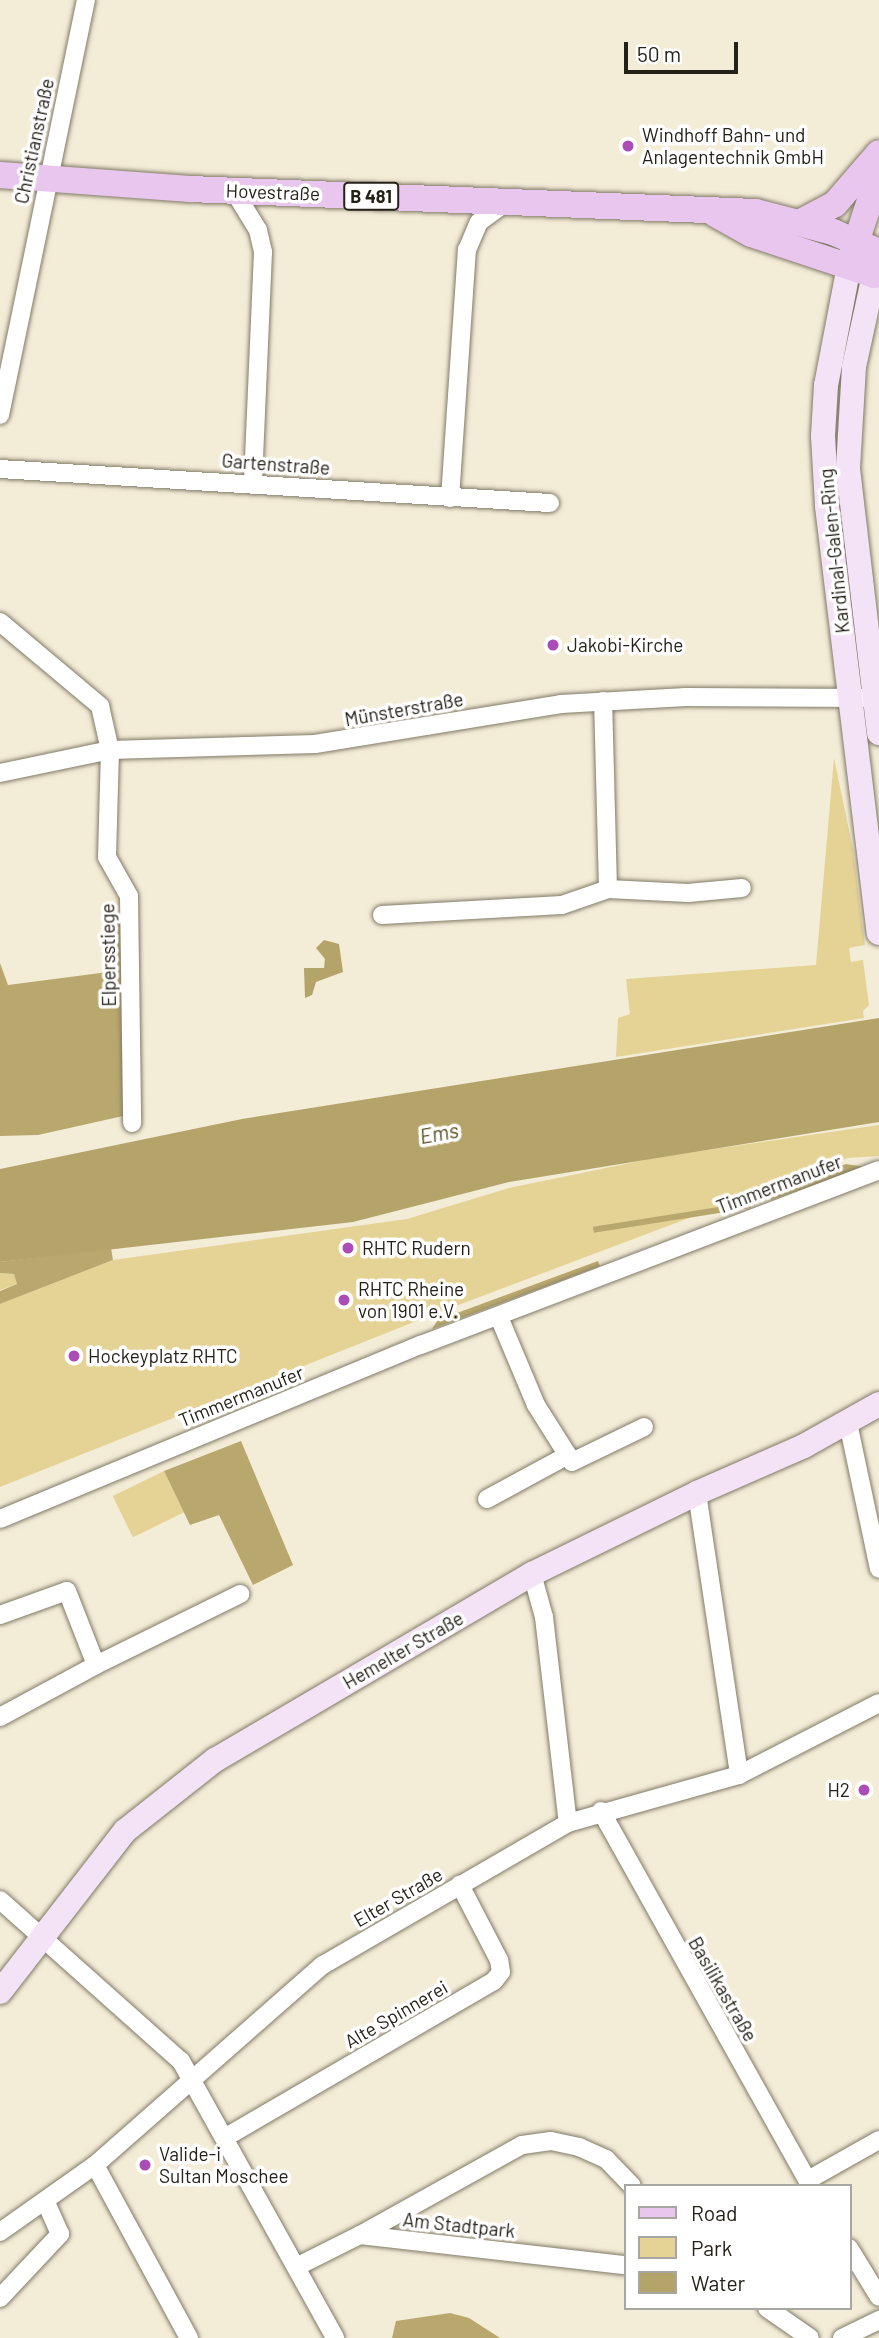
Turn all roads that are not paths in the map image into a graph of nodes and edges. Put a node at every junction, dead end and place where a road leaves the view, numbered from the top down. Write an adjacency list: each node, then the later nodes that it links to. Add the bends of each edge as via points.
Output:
1 (86, 0): 5 (street, Christianstraße)
2 (879, 153): 9 (main road, via 835,204)
3 (879, 173): 10 (main road, Kardinal-Galen-Ring)
4 (0, 175): 5 (main road, Hovestraße / B 481)
5 (47, 180): 6 (main road, Hovestraße / B 481); 12 (street, Christianstraße)
6 (234, 191): 7 (main road, Hovestraße / B 481); 14 (street, via 258,230 263,251)
7 (509, 201): 8 (main road, Hovestraße / B 481, via 656,205); 15 (street, via 479,222 467,250)
8 (713, 213): 9 (main road, Hovestraße / B 481, via 755,212); 11 (main road, Hovestraße / B 481, via 751,234)
9 (802, 222): 10 (main road, Hovestraße / B 481)
10 (873, 261): 11 (main road, B 481); 18 (main road, Kardinal-Galen-Ring, via 850,416 849,493)
11 (849, 267): 19 (main road, Kardinal-Galen-Ring, via 826,385 823,436)
12 (0, 415)
13 (0, 469): 14 (street, Gartenstraße)
14 (253, 482): 15 (street, Gartenstraße)
15 (450, 498): 16 (street, Gartenstraße)
16 (550, 503)
17 (0, 622): 22 (street, via 100,706)
18 (877, 698): 19 (street, Münsterstraße); 21 (main road, Kardinal-Galen-Ring)
19 (849, 699): 20 (street, Münsterstraße); 27 (main road, Kardinal-Galen-Ring)
20 (603, 701): 22 (street, Münsterstraße, via 314,744); 25 (street)
21 (879, 733)
22 (110, 750): 23 (street, Münsterstraße); 28 (street, Elpersstiege, via 107,858 129,896)
23 (0, 773)
24 (742, 888): 25 (street, via 688,893)
25 (608, 889): 26 (street, via 562,905)
26 (382, 915)
27 (879, 933)
28 (132, 1123)
29 (879, 1170): 30 (street, Timmermanufer)
30 (499, 1317): 34 (street, via 536,1405); 37 (street, Timmermanufer)
31 (879, 1404): 32 (main road, Hemelter Straße)
32 (848, 1423): 35 (main road, Hemelter Straße); 38 (street)
33 (644, 1427): 34 (street, via 572,1462)
34 (568, 1455): 36 (street)
35 (697, 1493): 39 (main road, Hemelter Straße); 45 (street)
36 (487, 1499)
37 (0, 1519)
38 (879, 1569)
39 (532, 1574): 47 (street, via 544,1617); 50 (main road, Hemelter Straße, via 185,1780 125,1831)
40 (240, 1594): 42 (street)
41 (0, 1615): 42 (street, via 67,1591)
42 (96, 1665): 44 (street)
43 (879, 1703): 45 (street, Elter Straße)
44 (0, 1717)
45 (739, 1775): 46 (street, Elter Straße)
46 (601, 1811): 47 (street, Elter Straße); 56 (street, Basilikastraße)
47 (568, 1823): 48 (street, Elter Straße)
48 (460, 1885): 52 (street, Elter Straße, via 323,1965); 53 (street, Alte Spinnerei, via 499,1960 501,1972 494,1980)
49 (0, 1900): 50 (street)
50 (43, 1934): 51 (main road, Hemelter Straße); 52 (street, via 181,2061)
51 (0, 1992)
52 (195, 2080): 53 (street); 55 (street, Elter Straße)
53 (226, 2137): 63 (street)
54 (879, 2140): 56 (street)
55 (95, 2165): 58 (street, Elter Straße); 68 (street)
56 (809, 2183)
57 (630, 2184): 60 (street, via 606,2160 579,2147 551,2141 522,2145)
58 (46, 2202): 59 (street, Elter Straße); 65 (street, via 60,2234)
59 (0, 2232)
60 (360, 2235): 62 (street, Am Stadtpark); 63 (street)
61 (851, 2251): 64 (street)
62 (624, 2265)
63 (296, 2267): 69 (street)
64 (878, 2293)
65 (0, 2298)
66 (770, 2310): 70 (street)
67 (879, 2320): 71 (street)
68 (189, 2338)
69 (335, 2338)
70 (810, 2338)
71 (842, 2338)

